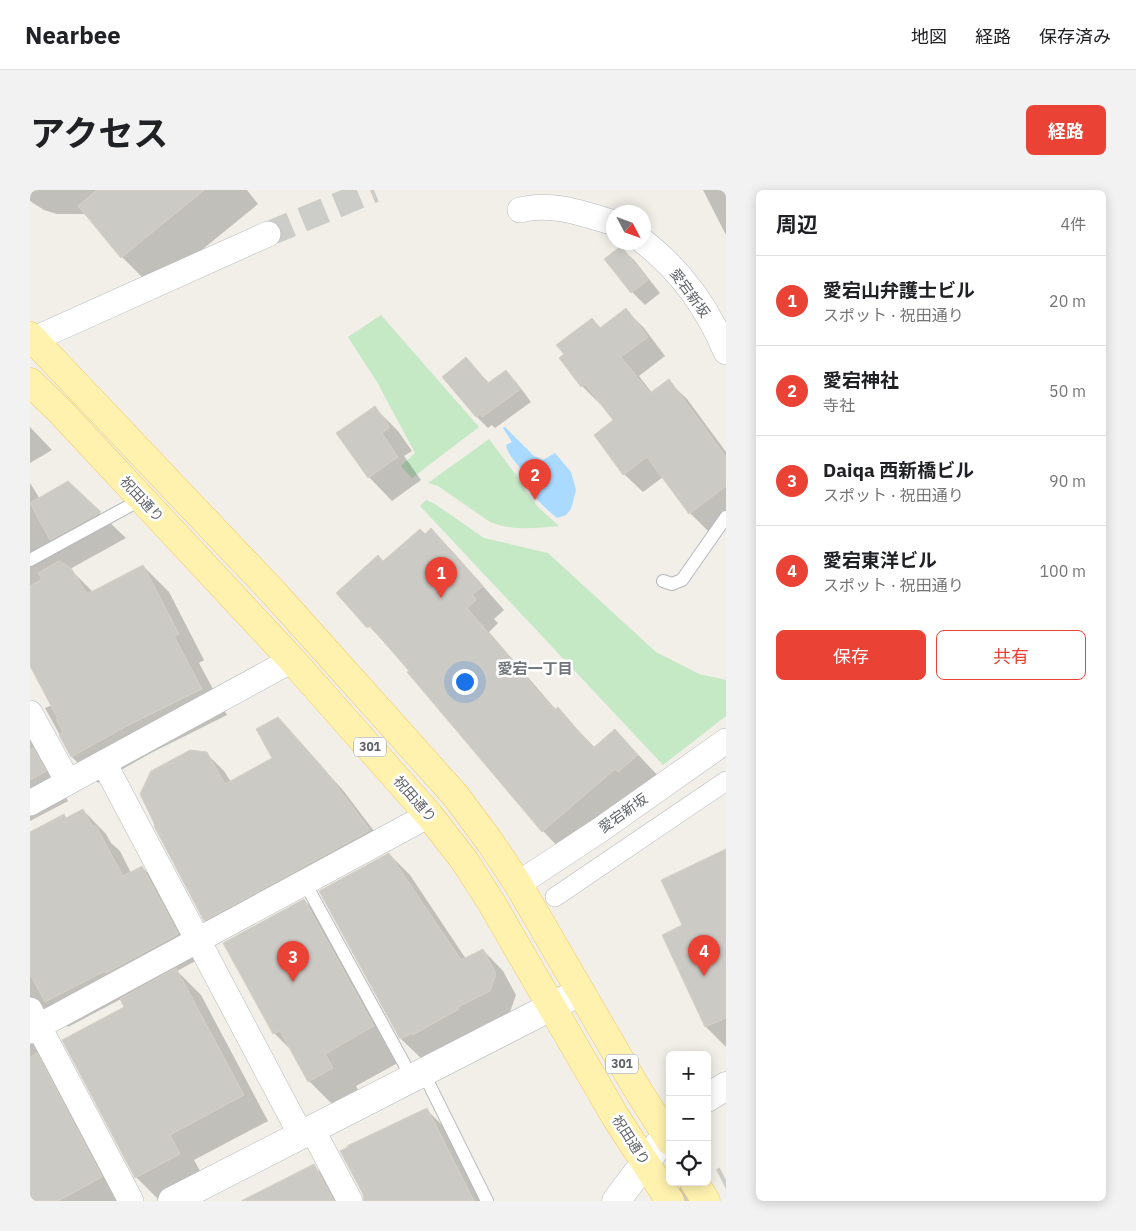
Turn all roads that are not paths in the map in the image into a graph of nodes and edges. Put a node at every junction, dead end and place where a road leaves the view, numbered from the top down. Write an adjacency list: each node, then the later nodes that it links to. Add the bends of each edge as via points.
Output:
1 (520, 210): 2 (street, via 534,206 566,208)
2 (606, 220)
3 (268, 234): 5 (street)
4 (651, 248): 6 (street, 愛宕新坂, via 698,298)
5 (31, 339): 21 (main road, 301, via 274,593 443,781)
6 (726, 352)
7 (30, 382): 8 (main road, 祝田通り / 301)
8 (142, 500): 10 (lane); 12 (main road, 祝田通り / 301)
9 (726, 517): 11 (lane, via 682,580 672,584)
10 (30, 560)
11 (663, 580)
12 (292, 660): 15 (street); 19 (main road, 祝田通り / 301)
13 (30, 712): 17 (street)
14 (726, 741): 21 (street, 愛宕新坂)
15 (104, 763): 17 (street); 23 (street)
16 (726, 780): 22 (street)
17 (68, 782): 18 (street)
18 (30, 803)
19 (429, 815): 20 (street); 25 (main road, 祝田通り / 301, via 464,860)
20 (304, 883): 23 (street); 27 (lane)
21 (518, 884): 24 (main road, 301)
22 (555, 897)
23 (198, 940): 26 (street); 30 (street)
24 (580, 992): 25 (street); 31 (main road, 301)
25 (551, 1007): 27 (street); 33 (main road, 祝田通り / 301)
26 (33, 1022): 35 (street)
27 (418, 1075): 30 (street); 38 (lane)
28 (726, 1086): 29 (street)
29 (710, 1096)
30 (306, 1132): 36 (street); 37 (street)
31 (666, 1132)
32 (666, 1139): 33 (street)
33 (644, 1162): 39 (street); 40 (main road, 祝田通り / 301)
34 (697, 1186): 41 (main road)
35 (131, 1201)
36 (172, 1201)
37 (350, 1201)
38 (487, 1201)
39 (616, 1201)
40 (670, 1201)
41 (706, 1201)

